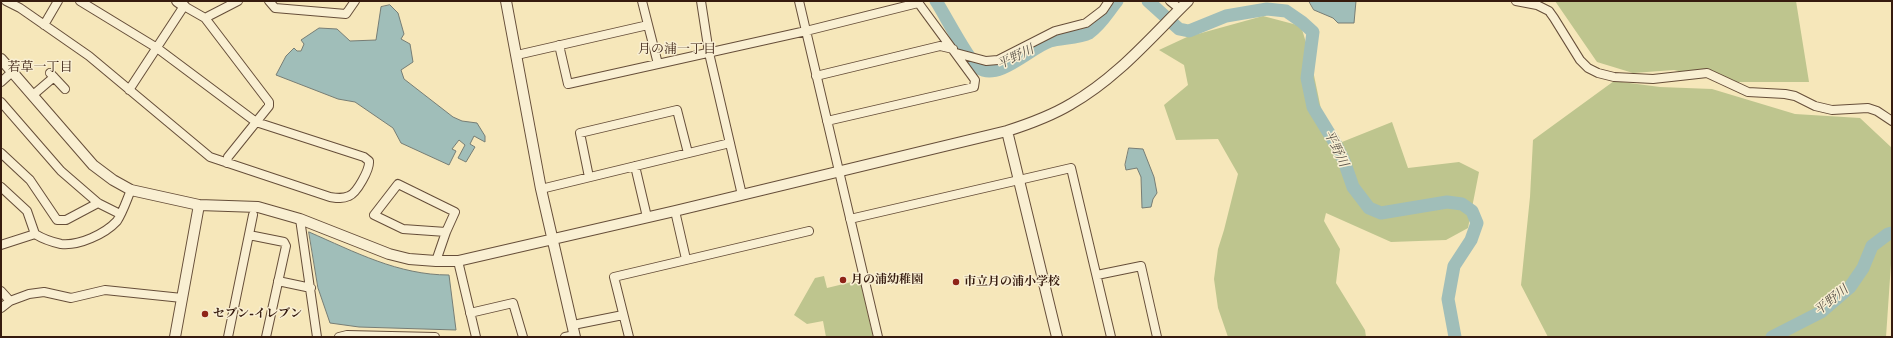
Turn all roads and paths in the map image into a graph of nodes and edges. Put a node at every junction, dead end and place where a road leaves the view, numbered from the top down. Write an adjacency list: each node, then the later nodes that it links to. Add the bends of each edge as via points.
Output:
1 (6, 1): 19 (street)
2 (58, 1): 19 (street)
3 (80, 1): 23 (street)
4 (238, 1): 18 (street)
5 (269, 1): 6 (street, via 276,8 346,14)
6 (355, 1)
7 (506, 1): 26 (street)
8 (642, 1): 20 (street)
9 (701, 1): 25 (street)
10 (799, 1): 21 (street)
11 (1109, 1): 24 (street, via 1103,10 1086,23 1055,31 998,60 986,61)
12 (1170, 1): 17 (street)
13 (1188, 1): 17 (street)
14 (1516, 1): 38 (street, via 1537,5 1549,11 1580,60 1598,73 1653,79 1707,73 1748,92 1795,96 1815,106 1832,110 1868,108)
15 (917, 2): 21 (street); 24 (street)
16 (180, 4): 18 (street); 23 (street)
17 (1180, 9): 39 (street, via 1116,72 1072,104)
18 (205, 18): 37 (street, via 269,102 269,106)
19 (44, 25): 33 (street, via 89,56)
20 (648, 25): 22 (street); 28 (street)
21 (806, 32): 25 (street); 30 (street)
22 (559, 45): 26 (street); 28 (street, via 568,84)
23 (157, 48): 33 (street); 37 (street)
24 (954, 51): 30 (street, via 940,46); 36 (street, via 975,80 974,87)
25 (709, 53): 28 (street); 40 (street)
26 (517, 55): 49 (street)
27 (1, 59): 29 (street)
28 (658, 64)
29 (12, 72): 31 (street); 34 (street)
30 (816, 76): 36 (street)
31 (1, 82)
32 (65, 89): 34 (street, via 52,75)
33 (129, 90): 43 (street, via 210,157)
34 (33, 95): 50 (street, via 93,165)
35 (1, 102): 52 (street, via 61,171)
36 (827, 121): 45 (street)
37 (256, 122): 43 (street, via 228,157); 43 (street, via 364,157 370,166 351,196 341,199)
38 (1892, 122)
39 (1007, 131): 45 (street); 47 (street)
40 (730, 143): 42 (street); 51 (street)
41 (1, 153): 52 (street, via 30,180 57,220 66,220)
42 (688, 153): 44 (street); 46 (street, via 677,110 580,133)
43 (227, 164)
44 (635, 166): 46 (street); 57 (street)
45 (838, 171): 51 (street); 59 (street)
46 (589, 177): 49 (street)
47 (1019, 180): 59 (street); 69 (street, via 1071,168); 89 (street)
48 (1, 187): 62 (street, via 27,211)
49 (541, 188): 64 (street)
50 (132, 190): 53 (street); 55 (street)
51 (742, 195): 54 (street)
52 (98, 203): 55 (street)
53 (199, 205): 58 (street, via 258,207); 73 (street)
54 (675, 211): 57 (street); 66 (street)
55 (120, 214): 62 (street, via 117,221 106,230 75,243 62,244)
56 (253, 215): 63 (street)
57 (647, 218): 64 (street)
58 (300, 219): 67 (street, via 389,254 408,259); 71 (street)
59 (850, 219): 88 (street)
60 (809, 231): 66 (street)
61 (446, 232): 61 (street, via 455,212 398,184 374,215 403,229); 67 (street)
62 (35, 234): 65 (street)
63 (249, 235): 70 (street, via 284,242 286,246); 80 (street)
64 (553, 240): 68 (street); 78 (street)
65 (1, 245)
66 (686, 259): 77 (street, via 614,277)
67 (436, 261): 68 (street)
68 (458, 261): 76 (street)
69 (1097, 275): 90 (street); 91 (street, via 1141,266)
70 (278, 281): 71 (street); 81 (street)
71 (311, 288): 82 (street)
72 (1, 291): 74 (street)
73 (182, 298): 74 (street, via 105,290 71,298 44,292); 79 (street)
74 (10, 301): 75 (street)
75 (1, 308)
76 (470, 313): 85 (street); 86 (street, via 513,303)
77 (623, 314): 78 (street); 87 (street)
78 (572, 334)
79 (175, 337)
80 (228, 337)
81 (266, 337)
82 (317, 337)
83 (339, 337): 84 (street)
84 (435, 337)
85 (476, 337)
86 (523, 337)
87 (628, 337)
88 (878, 337)
89 (1057, 337)
90 (1111, 337)
91 (1157, 337)

